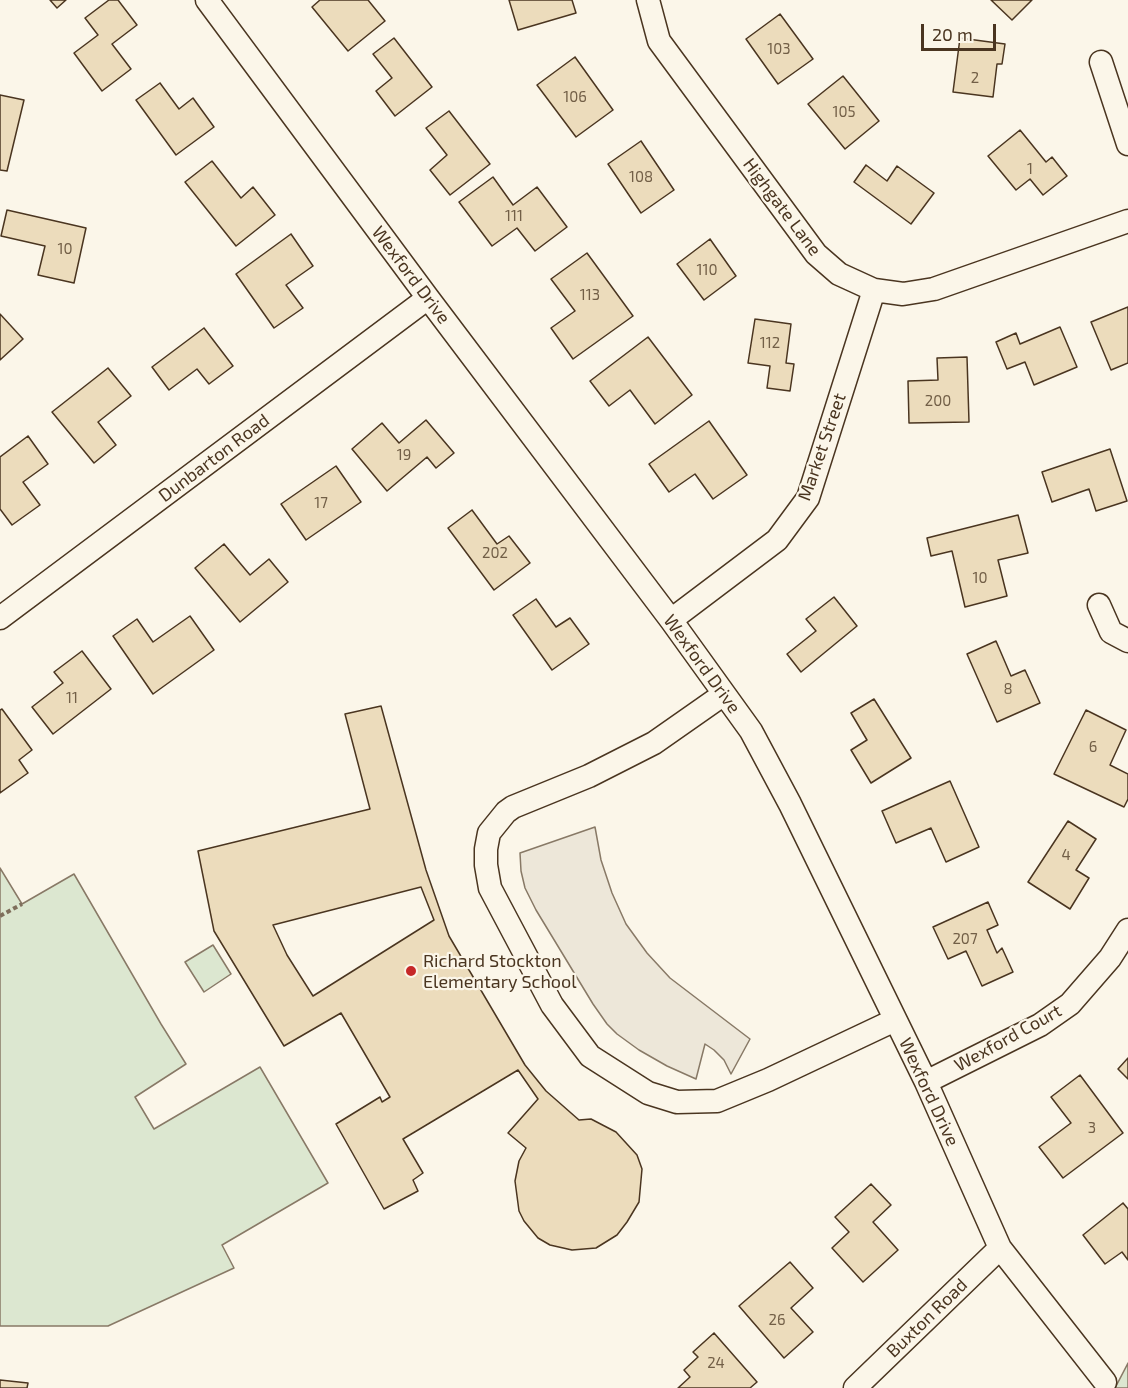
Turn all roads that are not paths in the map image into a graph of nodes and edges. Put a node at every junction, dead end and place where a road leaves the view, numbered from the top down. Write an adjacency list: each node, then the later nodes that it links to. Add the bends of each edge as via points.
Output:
1 (207, 0): 7 (street, Wexford Drive)
2 (648, 0): 6 (street, Highgate Lane, via 659,41 816,254 839,274)
3 (1101, 62): 4 (street)
4 (1128, 144)
5 (1128, 221): 6 (street, Highgate Lane, via 933,289 903,294)
6 (874, 290): 10 (street, Market Street, via 808,498 777,540)
7 (428, 298): 9 (street, Dunbarton Road); 10 (street, Wexford Drive)
8 (1099, 604): 11 (street, via 1111,632)
9 (0, 618)
10 (671, 620): 12 (street, Wexford Drive)
11 (1128, 641)
12 (724, 694): 14 (street, Wexford Drive, via 751,731 790,804); 14 (street, via 654,743 513,807 489,833 486,866 490,888 552,1005 590,1056 648,1093 677,1102 717,1101)
13 (1128, 930): 15 (street, Wexford Court, via 1110,958 1070,1004 1040,1025)
14 (895, 1020): 15 (street, Wexford Drive)
15 (926, 1082): 16 (street, Wexford Drive)
16 (1000, 1248): 17 (street, Wexford Drive); 18 (street, Buxton Road)
17 (1105, 1382)
18 (855, 1388)

